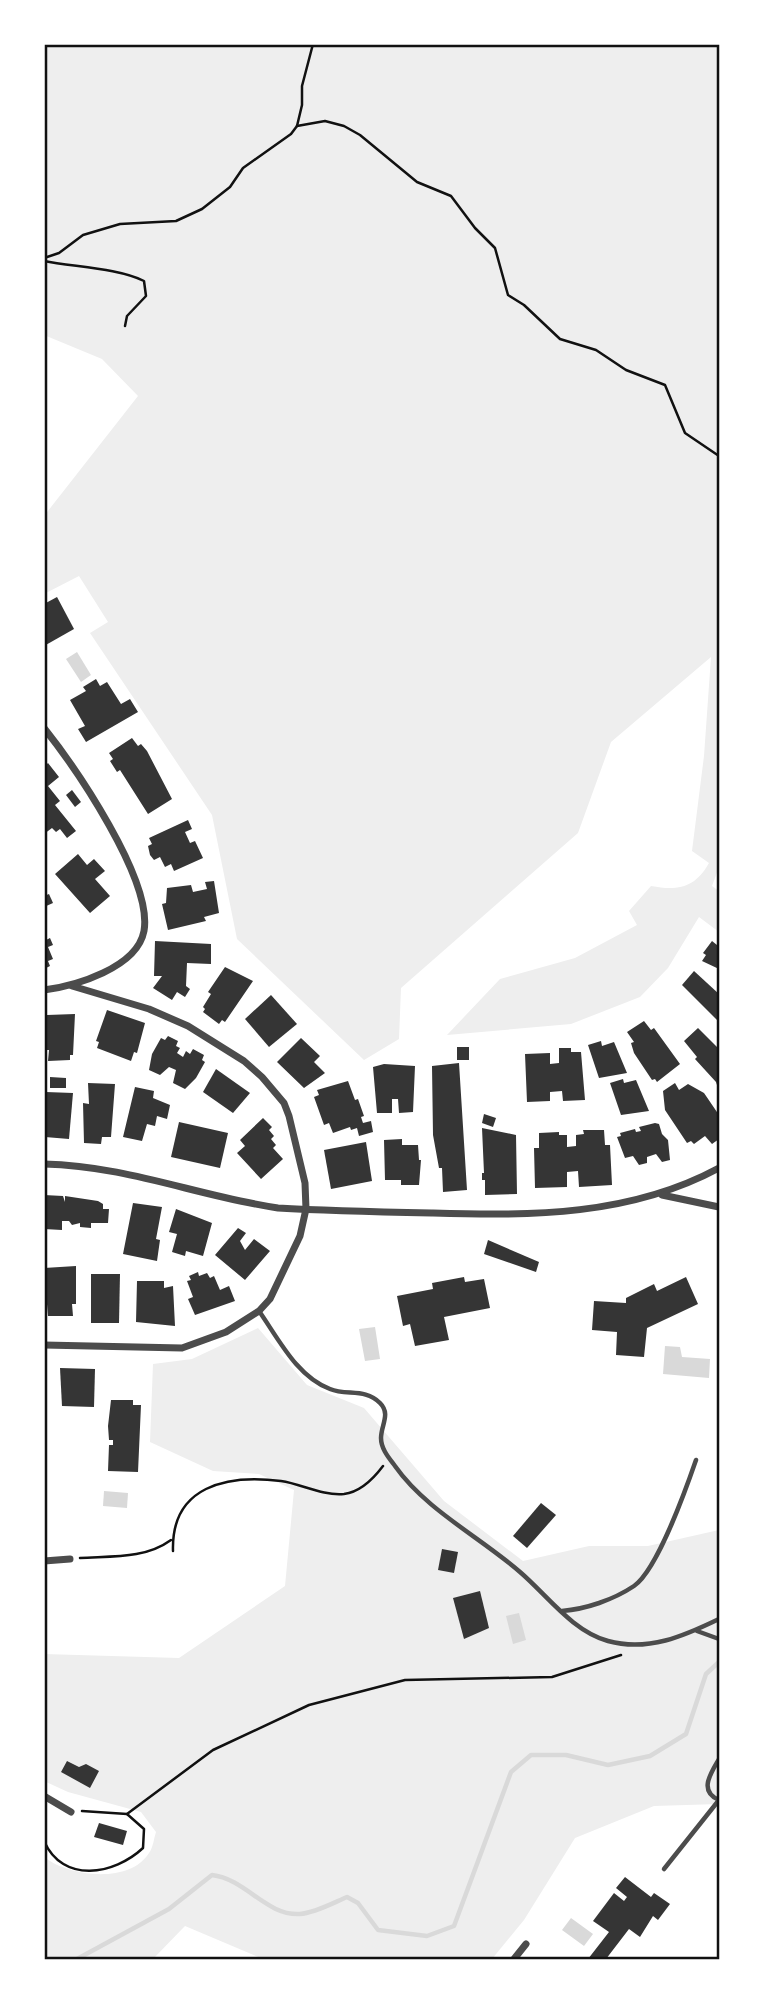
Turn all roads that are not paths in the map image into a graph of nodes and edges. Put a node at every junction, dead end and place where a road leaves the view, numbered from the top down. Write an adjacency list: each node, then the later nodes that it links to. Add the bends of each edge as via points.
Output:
1 (44, 727): 2 (street, via 81,779 119,847 136,883 145,923 144,933 125,960)
2 (72, 986): 3 (street); 8 (street, via 169,1017 244,1060 284,1103 299,1154)
3 (44, 990)
4 (44, 1164): 8 (street, via 96,1167 249,1203)
5 (719, 1168): 6 (street)
6 (660, 1194): 7 (street); 8 (street, via 616,1206 532,1214)
7 (719, 1207)
8 (306, 1209): 9 (street, via 300,1236 277,1286)
9 (259, 1311): 10 (street, via 226,1332 182,1348); 14 (lane, via 288,1353 318,1384 363,1392 379,1402 386,1416 381,1438 390,1459 424,1498 520,1572)
10 (44, 1345)
11 (696, 1460): 14 (lane, via 643,1577 600,1602)
12 (70, 1559): 13 (street)
13 (44, 1561)
14 (561, 1611): 16 (lane, via 608,1641 654,1645)
15 (719, 1619): 16 (lane)
16 (696, 1630): 17 (lane)
17 (719, 1639)
18 (719, 1759): 20 (lane, via 707,1779 707,1789)
19 (44, 1796): 21 (street)
20 (719, 1800): 22 (lane)
21 (71, 1812)
22 (664, 1869)
23 (526, 1944): 24 (street)
24 (514, 1959)

